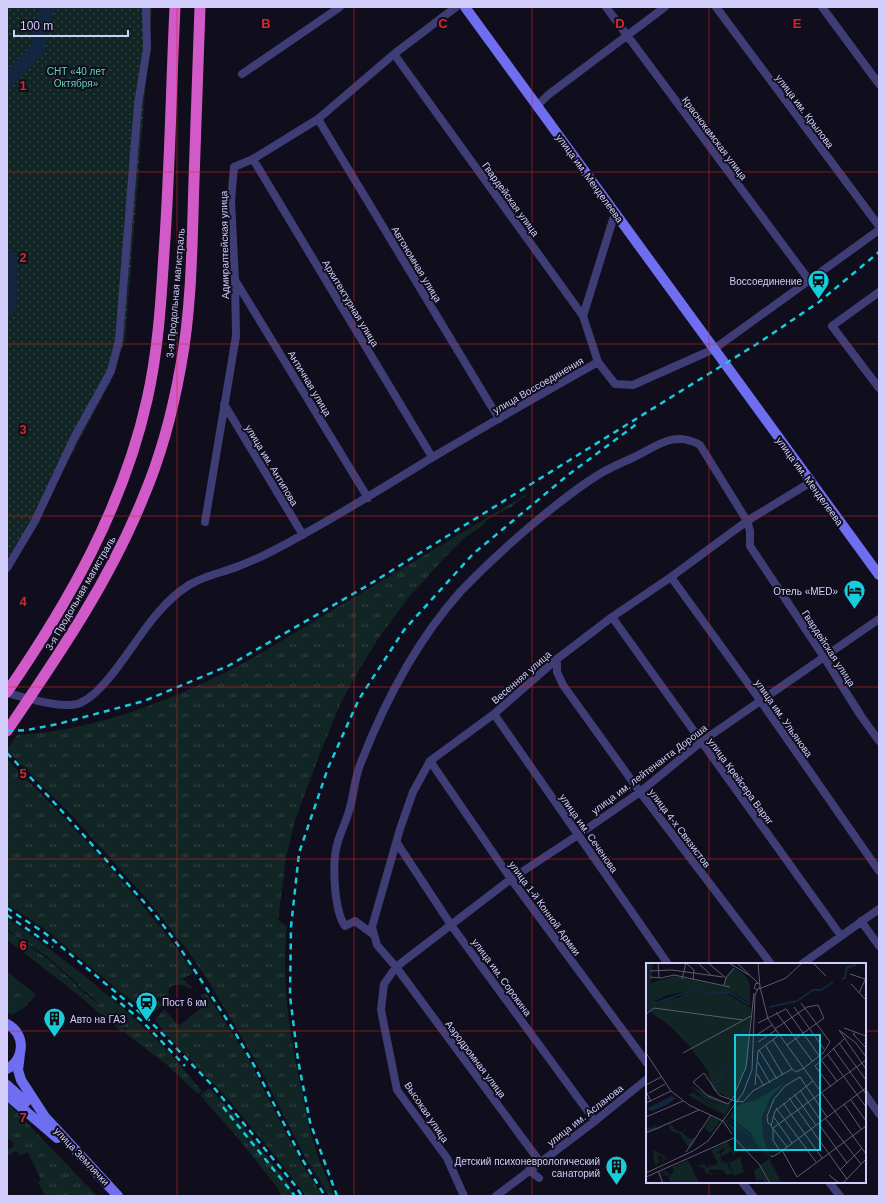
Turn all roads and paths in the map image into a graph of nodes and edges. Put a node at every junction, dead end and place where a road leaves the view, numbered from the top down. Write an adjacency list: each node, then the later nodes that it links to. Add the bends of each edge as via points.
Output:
1 (146, 7): 36 (street, via 147,48 138,104 119,340 111,371 75,436 35,521)
2 (175, 7): 43 (highway, 3-я Продольная магистраль, via 162,290 148,399 121,488 105,525 67,597 34,653)
3 (200, 7): 46 (highway, 3-я Продольная магистраль, via 189,290 181,364 173,405 156,464 128,534 89,606)
4 (340, 7): 13 (street)
5 (456, 7): 12 (street, Адмиралтейская улица)
6 (465, 7): 15 (main road, улица им. Менделеева)
7 (606, 7): 11 (street, Краснокамская улица)
8 (665, 7): 11 (street)
9 (716, 7): 19 (street, улица им. Крылова)
10 (822, 7): 14 (street)
11 (626, 35): 15 (street, via 548,94); 22 (street, Краснокамская улица)
12 (394, 54): 16 (street, Адмиралтейская улица); 24 (street, Гвардейская улица)
13 (242, 74)
14 (879, 84)
15 (537, 106): 18 (main road, улица им. Менделеева)
16 (318, 119): 17 (street, Адмиралтейская улица); 29 (street, Автономная улица)
17 (253, 159): 21 (street, Адмиралтейская улица, via 234,167 231,201); 30 (street, Архитектурная улица)
18 (615, 213): 24 (street); 25 (main road, улица им. Менделеева)
19 (879, 226)
20 (879, 230): 22 (street, улица Воссоединения)
21 (235, 279): 28 (street, Адмиралтейская улица, via 236,336); 32 (street, Античная улица)
22 (809, 280): 25 (street, улица Воссоединения)
23 (879, 292): 27 (street, via 832,326)
24 (583, 316): 26 (street, Гвардейская улица)
25 (714, 349): 26 (street, улица Воссоединения, via 633,384 615,384); 31 (main road, улица им. Менделеева)
26 (598, 362): 29 (street, улица Воссоединения)
27 (879, 388)
28 (224, 404): 34 (street, Адмиралтейская улица); 35 (street, улица им. Антипова)
29 (498, 419): 30 (street, улица Воссоединения)
30 (432, 458): 32 (street, улица Воссоединения)
31 (811, 482): 33 (street, Весенняя улица); 37 (main road, улица им. Менделеева)
32 (368, 498): 35 (street, улица Воссоединения)
33 (748, 521): 38 (street, Весенняя улица); 41 (street, Гвардейская улица, via 750,546); 58 (street, via 700,445 692,440 675,438 660,442 647,452 603,471 516,538 461,591 432,627 388,701 359,767 349,811 336,846 334,881 341,919 345,926 355,921)
34 (205, 522)
35 (302, 535): 43 (street, улица Воссоединения, via 258,559 207,576 189,585 171,599 143,630 121,663 102,685 79,704 48,702)
36 (7, 568)
37 (879, 575)
38 (671, 577): 39 (street, Весенняя улица); 44 (street, улица им. Ульянова)
39 (612, 617): 42 (street, Весенняя улица); 47 (street, улица Крейсера Варяг)
40 (879, 619): 41 (street, улица им. лейтенанта Дороша)
41 (824, 657): 44 (street, улица им. лейтенанта Дороша); 48 (street, Гвардейская улица)
42 (557, 659): 45 (street, Весенняя улица); 50 (street, улица 4-х Связистов, via 557,672 564,685)
43 (7, 692)
44 (760, 700): 47 (street, улица им. лейтенанта Дороша); 53 (street, улица им. Ульянова)
45 (494, 714): 49 (street, Весенняя улица); 51 (street, улица им. Сеченова)
46 (7, 731)
47 (701, 742): 50 (street, улица им. лейтенанта Дороша); 59 (street, улица Крейсера Варяг)
48 (879, 742)
49 (430, 761): 52 (street, Весенняя улица, via 413,792); 54 (street, улица 1-й Конной Армии)
50 (640, 792): 51 (street, улица им. лейтенанта Дороша); 62 (street, улица 4-х Связистов)
51 (578, 836): 54 (street, улица им. лейтенанта Дороша); 61 (street, улица им. Сеченова)
52 (397, 844): 57 (street, улица им. Сорокина); 58 (street, Весенняя улица, via 376,910 372,928)
53 (879, 871)
54 (511, 879): 57 (street, улица им. лейтенанта Дороша); 67 (street, улица 1-й Конной Армии)
55 (879, 909): 56 (street)
56 (861, 922): 59 (street); 60 (street)
57 (451, 925): 64 (street, улица им. лейтенанта Дороша); 75 (street, улица им. Сорокина)
58 (374, 936): 64 (street, via 377,945)
59 (841, 936): 63 (street)
60 (879, 946)
61 (667, 963)
62 (770, 963)
63 (803, 963)
64 (396, 967): 77 (street, Аэродромная улица); 83 (street, Высокая улица, via 384,984 381,1010 397,1090 447,1158)
65 (7, 1024): 66 (main road, улица Землячки, via 20,1039)
66 (20, 1054): 68 (main road, via 17,1061); 74 (main road, улица Землячки, via 18,1070 21,1080)
67 (646, 1062)
68 (7, 1069)
69 (646, 1080): 75 (street, улица им. Асланова)
70 (7, 1085): 74 (main road, улица Землячки)
71 (7, 1095): 76 (main road, via 59,1139)
72 (866, 1095): 73 (street)
73 (879, 1114)
74 (45, 1117): 76 (main road, улица Землячки)
75 (595, 1121): 77 (street, улица им. Асланова)
76 (74, 1148): 82 (main road, улица Землячки)
77 (540, 1162): 78 (street, улица им. Асланова)
78 (529, 1170): 79 (street); 84 (street, улица им. Асланова)
79 (539, 1178)
80 (743, 1183): 85 (street)
81 (830, 1183): 86 (street)
82 (118, 1196)
83 (464, 1196)
84 (496, 1196)
85 (753, 1196)
86 (840, 1196)

